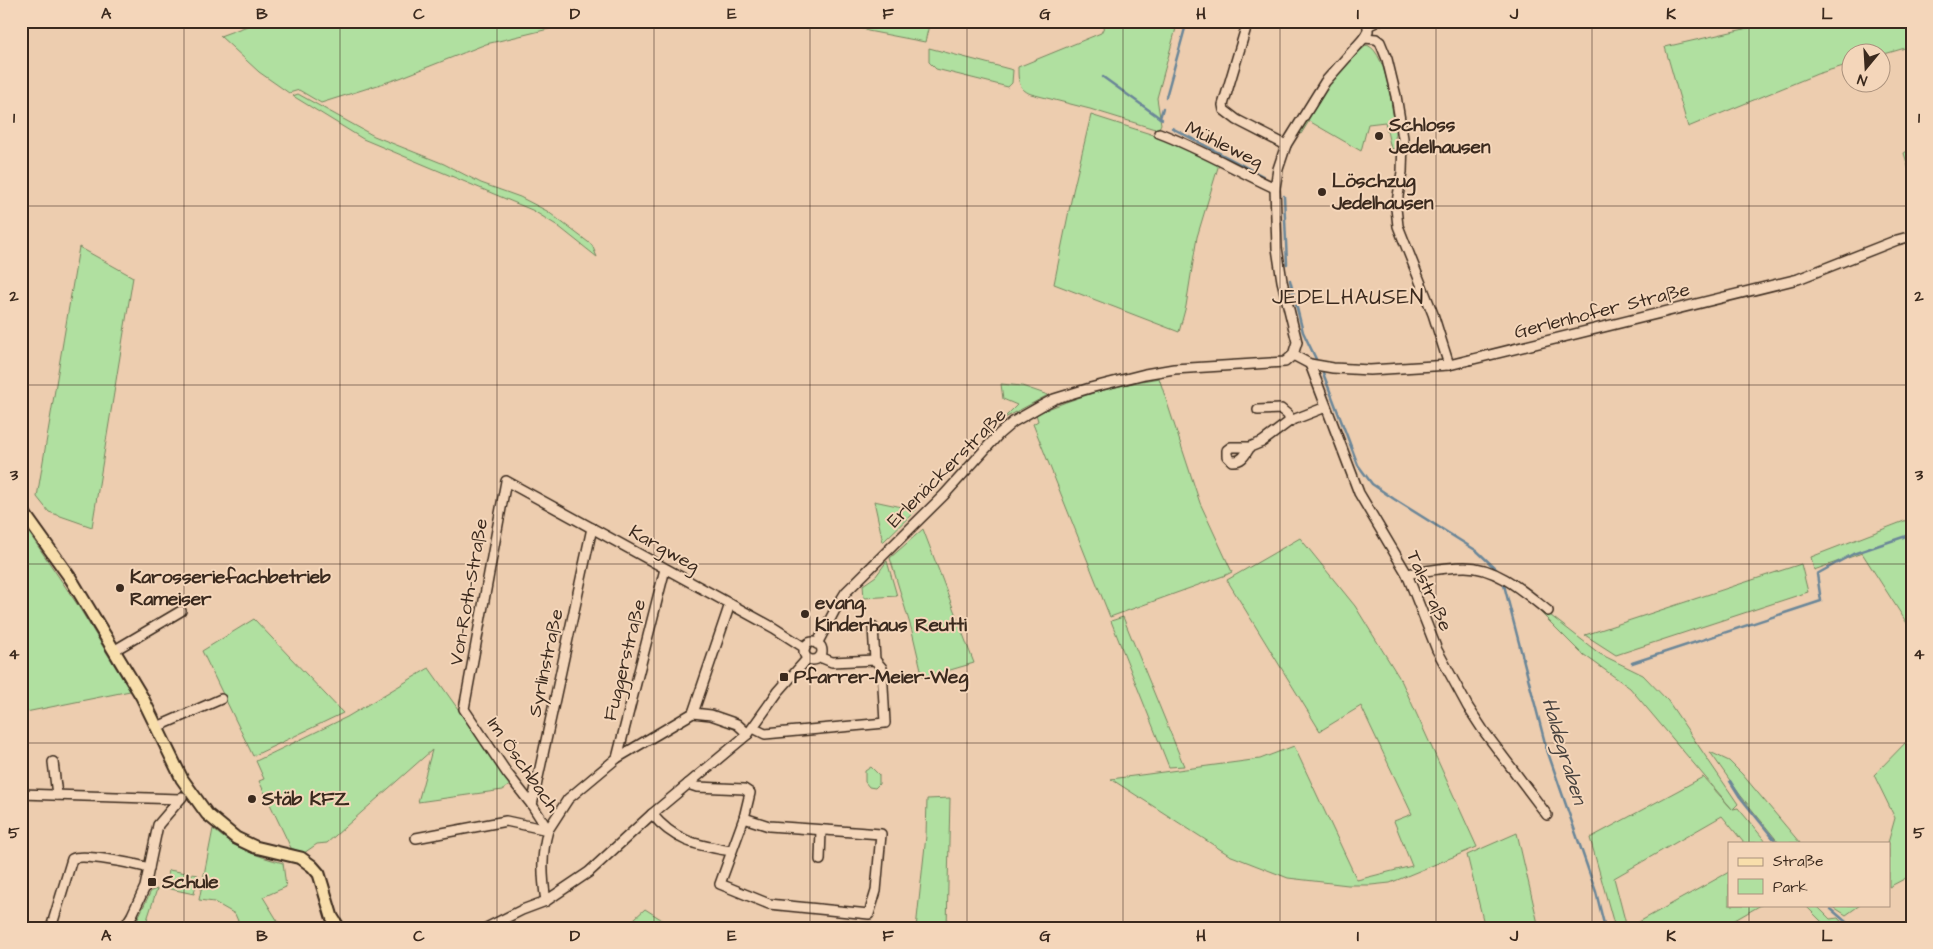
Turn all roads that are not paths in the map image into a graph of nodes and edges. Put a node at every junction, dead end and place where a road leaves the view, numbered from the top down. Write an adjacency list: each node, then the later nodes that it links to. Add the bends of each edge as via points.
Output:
1 (1248, 21): 6 (street, via 1224,110)
2 (1378, 21): 3 (street)
3 (1368, 23): 4 (street)
4 (1364, 38): 6 (street, via 1325,82); 11 (street, via 1380,42 1392,78 1403,138 1396,208 1398,226 1433,314)
5 (1159, 132): 7 (street, Mühleweg)
6 (1286, 145): 7 (street)
7 (1275, 188): 9 (street, via 1277,248 1297,342)
8 (1912, 236): 11 (street, Gerlenhofer Straße, via 1798,279)
9 (1293, 355): 10 (street, Gerlenhofer Straße); 25 (street, Erlenäckerstraße, via 1285,362 1144,374 1054,399 1013,422 846,592)
10 (1310, 364): 11 (street, Gerlenhofer Straße, via 1370,370); 12 (street, Talstraße)
11 (1449, 365)
12 (1326, 406): 14 (street); 20 (street, Talstraße, via 1359,493)
13 (1258, 410): 14 (street, via 1281,409)
14 (1290, 421): 15 (street)
15 (1250, 447)
16 (506, 481): 18 (street, Kargweg); 32 (street, Von-Roth-Straße)
17 (21, 509): 27 (main road, via 71,579)
18 (592, 528): 19 (street, Kargweg); 43 (street, Syrlinstraße)
19 (665, 569): 21 (street, Kargweg); 36 (street, Fuggerstraße)
20 (1407, 574): 23 (street, via 1444,568 1482,570 1510,581); 45 (street, Talstraße, via 1436,650 1468,707)
21 (730, 604): 26 (street, Kargweg); 33 (street)
22 (181, 611): 27 (street)
23 (1548, 611)
24 (873, 626): 30 (street)
25 (817, 644): 26 (street, via 809,643); 28 (street, via 822,651)
26 (805, 648): 29 (street)
27 (115, 650): 34 (main road)
28 (820, 657): 29 (street, via 816,660); 30 (street, via 832,662)
29 (807, 658): 35 (street)
30 (875, 660): 35 (street, via 882,668 885,723 765,734)
31 (221, 699): 34 (street)
32 (464, 710): 43 (street, Im Öschbach)
33 (693, 713): 35 (street, via 711,715); 36 (street)
34 (157, 728): 39 (main road)
35 (750, 731): 38 (street)
36 (617, 758): 47 (street, via 568,800)
37 (52, 762): 41 (street)
38 (688, 784): 44 (street); 46 (street, via 750,792)
39 (189, 790): 42 (street); 56 (main road, via 207,814 236,838 255,847 301,858 312,866 319,874 332,917)
40 (21, 794): 41 (street)
41 (56, 795): 42 (street)
42 (180, 799): 52 (street, via 158,825)
43 (532, 805): 47 (street, Im Öschbach)
44 (652, 814): 50 (street, via 663,827 681,839); 53 (street, via 589,872)
45 (1547, 815)
46 (744, 818): 48 (street, via 769,826); 50 (street)
47 (548, 830): 49 (street, via 506,821); 53 (street, Im Öschbach, via 542,855)
48 (821, 830): 50 (street, via 881,834 876,891 869,914 769,904 720,884); 51 (street)
49 (416, 838)
50 (731, 851)
51 (820, 860)
52 (149, 868): 54 (street, via 97,858 72,859); 55 (street, via 139,901)
53 (546, 901): 57 (street)
54 (51, 928)
55 (124, 928)
56 (339, 928)
57 (486, 928)

